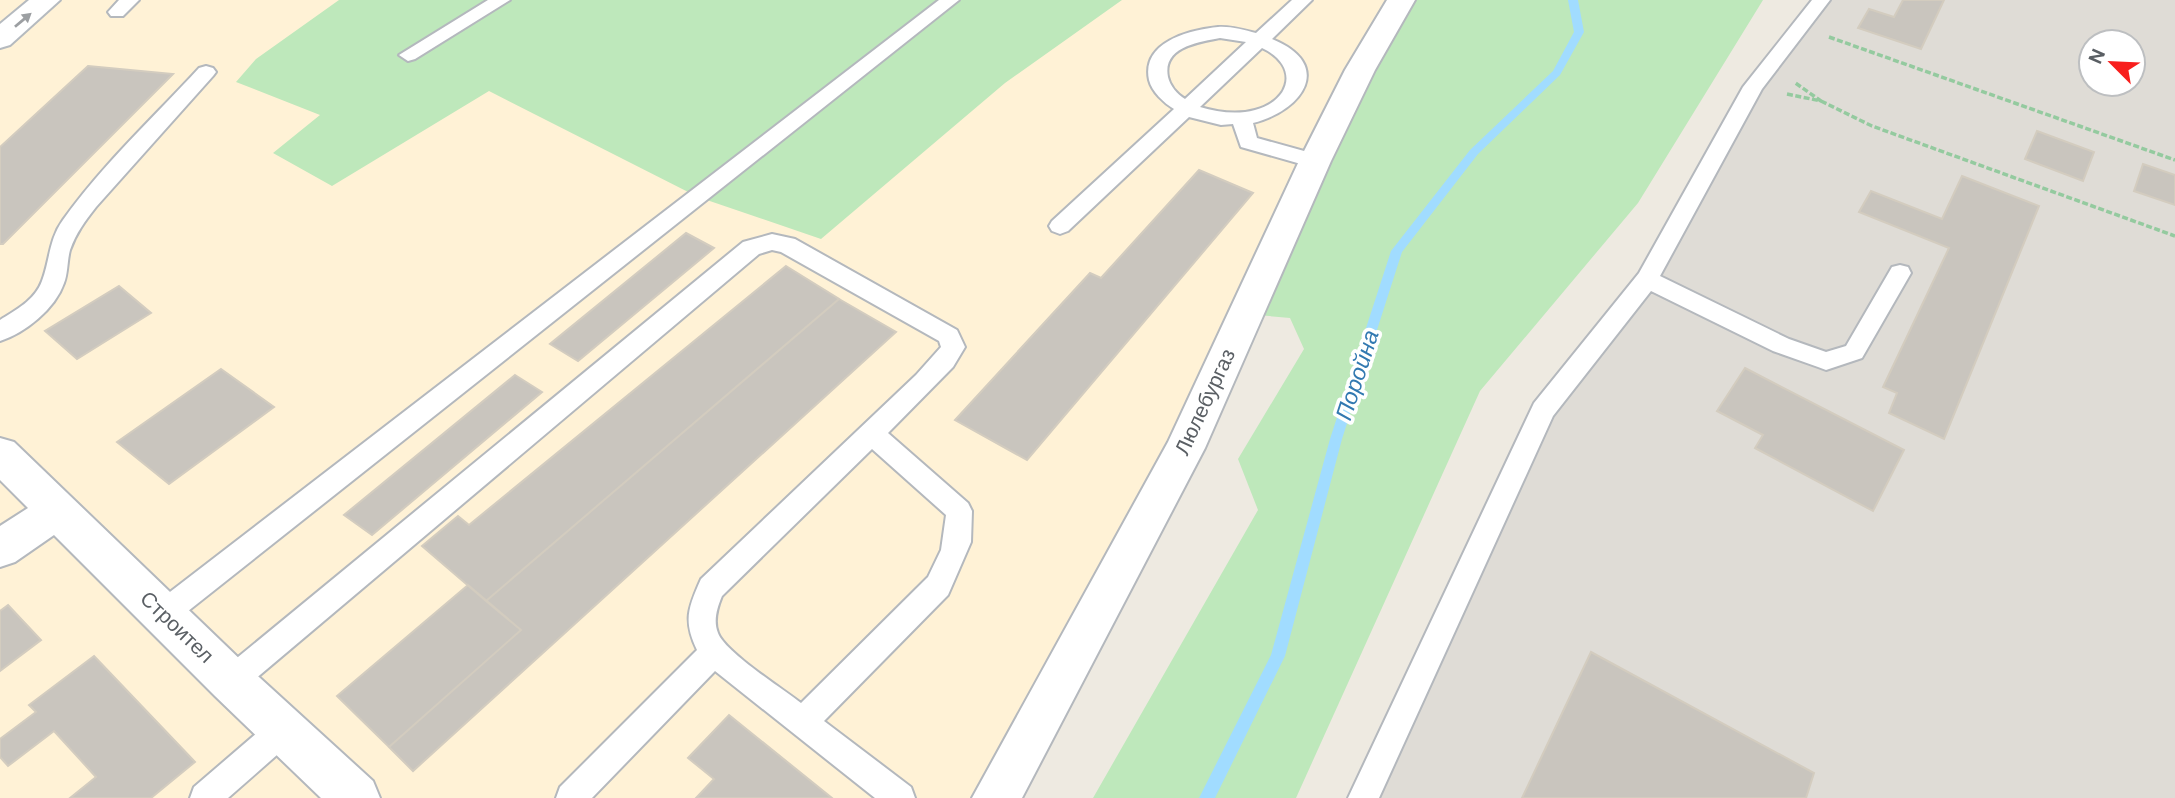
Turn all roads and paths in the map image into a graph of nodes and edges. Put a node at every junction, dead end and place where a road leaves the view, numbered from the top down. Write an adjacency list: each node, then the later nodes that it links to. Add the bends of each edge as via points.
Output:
1 (46, 0): 8 (street, one-way to 1)
2 (501, 0): 10 (lane)
3 (950, 0): 26 (lane)
4 (1303, 0): 9 (lane)
5 (1401, 0): 16 (street, Люлебургаз)
6 (1821, 0): 7 (lane)
7 (1802, 28): 15 (path); 20 (lane, via 1753,87)
8 (0, 39)
9 (1261, 39): 13 (lane); 13 (lane, via 1241,33 1200,34 1167,48 1158,60 1159,86); 14 (lane, via 1289,58 1296,84 1279,107)
10 (408, 55)
11 (206, 72): 21 (lane, via 69,227 53,283 37,307)
12 (1821, 101): 18 (path, via 1872,125)
13 (1184, 109): 14 (lane, via 1212,118); 17 (lane)
14 (1242, 119): 16 (lane, via 1248,142)
15 (2175, 160)
16 (1315, 161): 35 (street, Люлебургаз, via 1185,448)
17 (1060, 226)
18 (2175, 236)
19 (1900, 273): 20 (lane, via 1854,352 1826,361 1781,345)
20 (1647, 279): 36 (lane, via 1543,410)
21 (0, 332)
22 (871, 433): 27 (lane, via 711,588 702,609 702,635); 28 (lane, via 945,361 953,347 949,336 787,245 772,242 751,248); 29 (lane, via 959,511 961,535 938,586)
23 (0, 454): 24 (street, Строител)
24 (56, 511): 25 (street); 26 (street, Строител)
25 (0, 549)
26 (163, 614): 28 (street, Строител)
27 (714, 653): 29 (lane); 33 (lane)
28 (231, 681): 30 (street, Строител)
29 (803, 723): 34 (lane)
30 (283, 730): 31 (lane); 32 (street, Строител)
31 (205, 798)
32 (356, 798)
33 (571, 798)
34 (900, 798)
35 (996, 798)
36 (1363, 798)

